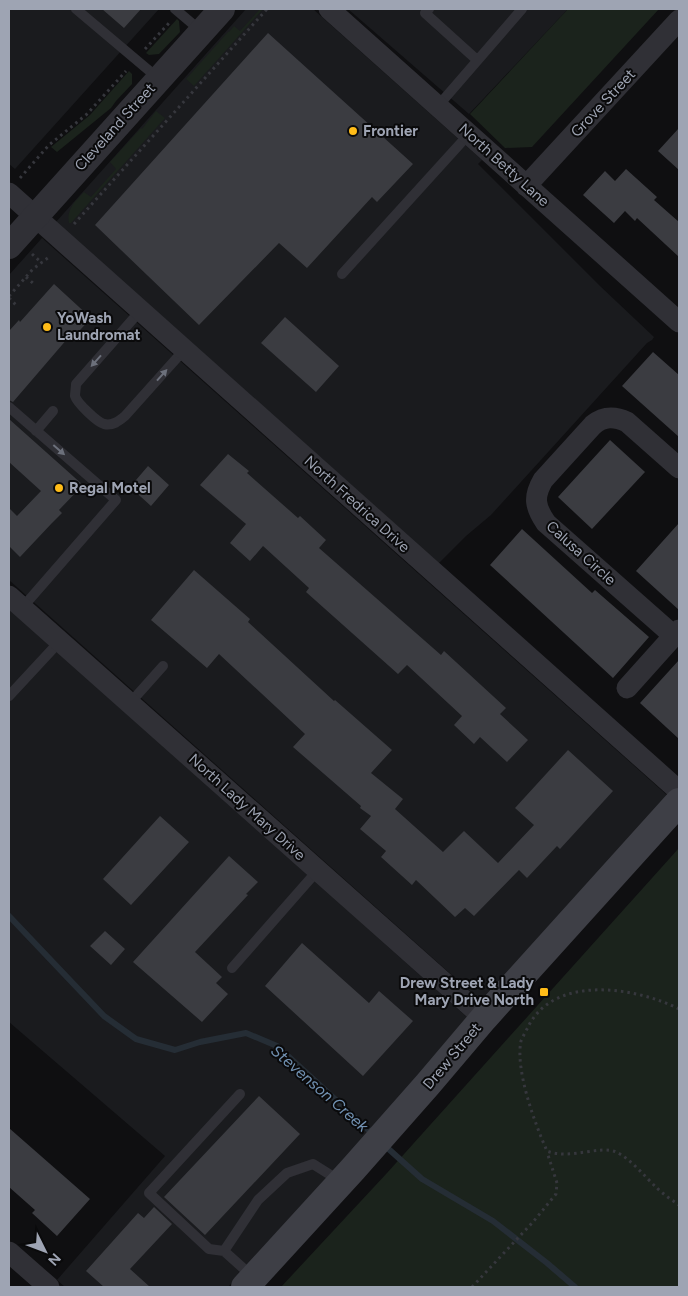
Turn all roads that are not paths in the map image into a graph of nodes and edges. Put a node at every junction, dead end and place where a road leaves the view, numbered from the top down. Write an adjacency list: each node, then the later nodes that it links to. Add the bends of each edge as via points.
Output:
1 (76, 9): 10 (lane)
2 (222, 9): 8 (street, Cleveland Street)
3 (329, 9): 11 (street, North Betty Lane)
4 (429, 9): 9 (lane, via 425,13)
5 (522, 9): 9 (lane)
6 (177, 10): 8 (lane)
7 (679, 20): 13 (street, Grove Street)
8 (202, 31): 10 (street, Cleveland Street)
9 (477, 60): 11 (lane)
10 (159, 79): 15 (street, Cleveland Street)
11 (438, 106): 12 (street, North Betty Lane)
12 (469, 134): 13 (street, North Betty Lane); 17 (lane)
13 (526, 186): 19 (street, North Betty Lane)
14 (12, 188): 15 (street, North Fredrica Drive)
15 (36, 216): 16 (street, Cleveland Street); 18 (street, North Fredrica Drive)
16 (9, 246)
17 (342, 274)
18 (140, 311): 20 (street, North Fredrica Drive); 20 (lane, one-way to 20, via 76,384 76,396 93,417 103,424 117,423)
19 (679, 322)
20 (184, 350): 32 (street, North Fredrica Drive)
21 (9, 407): 23 (lane)
22 (53, 411): 23 (lane)
23 (36, 431): 25 (lane, one-way to 25, via 116,500)
24 (679, 468): 26 (street, Calusa Circle, via 627,422 619,418 600,419 543,480 536,500 538,512 546,523)
25 (15, 602): 27 (street, North Lady Mary Drive)
26 (677, 633): 29 (street)
27 (60, 641): 30 (lane); 31 (street, North Lady Mary Drive)
28 (163, 666): 31 (lane)
29 (627, 688)
30 (9, 696)
31 (130, 703): 34 (street, North Lady Mary Drive)
32 (679, 791)
33 (679, 802): 36 (main road, Drew Street)
34 (318, 870): 35 (lane); 36 (street, North Lady Mary Drive)
35 (232, 968)
36 (484, 1018): 38 (main road, Drew Street)
37 (240, 1094): 39 (lane, via 149,1193 209,1249)
38 (347, 1176): 39 (lane, via 313,1164 287,1173 258,1200); 41 (main road, Drew Street)
39 (224, 1251): 41 (lane)
40 (9, 1252): 42 (street)
41 (249, 1282)
42 (49, 1287)

